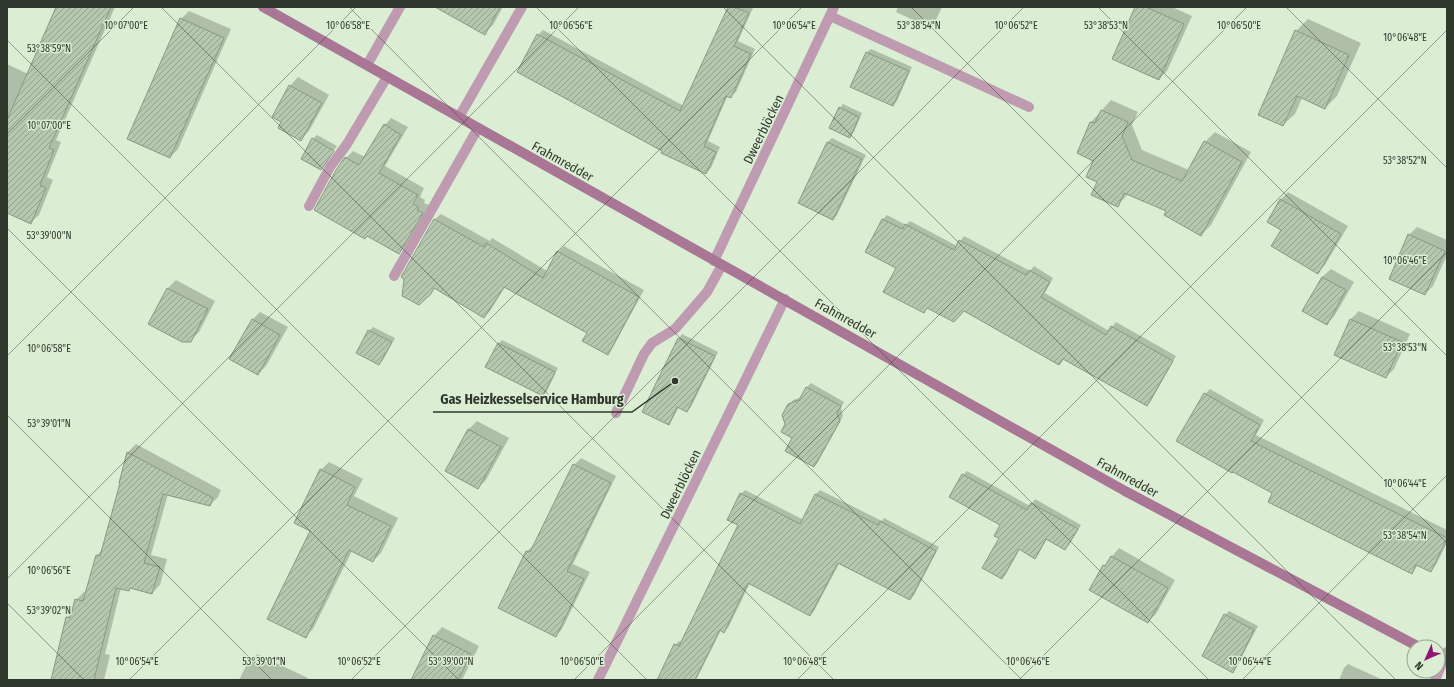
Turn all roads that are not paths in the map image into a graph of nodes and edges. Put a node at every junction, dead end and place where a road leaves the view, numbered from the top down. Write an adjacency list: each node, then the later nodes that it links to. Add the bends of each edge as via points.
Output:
1 (263, 7): 5 (street, Frahmredder)
2 (400, 7): 5 (street)
3 (522, 7): 8 (street)
4 (832, 12): 7 (street); 11 (street, Dweerblöcken)
5 (367, 65): 6 (street, Frahmredder)
6 (387, 77): 8 (street, Frahmredder); 10 (street, via 347,144 330,167)
7 (1029, 107)
8 (459, 117): 9 (street, Frahmredder)
9 (478, 128): 11 (street, Frahmredder); 12 (street)
10 (309, 206)
11 (718, 263): 13 (street, Frahmredder); 14 (street, Dweerblöcken, via 707,292 676,329 652,343 644,354)
12 (394, 276)
13 (785, 299): 15 (street, Frahmredder, via 1125,491); 16 (street, Dweerblöcken)
14 (616, 413)
15 (1406, 640)
16 (598, 680)

